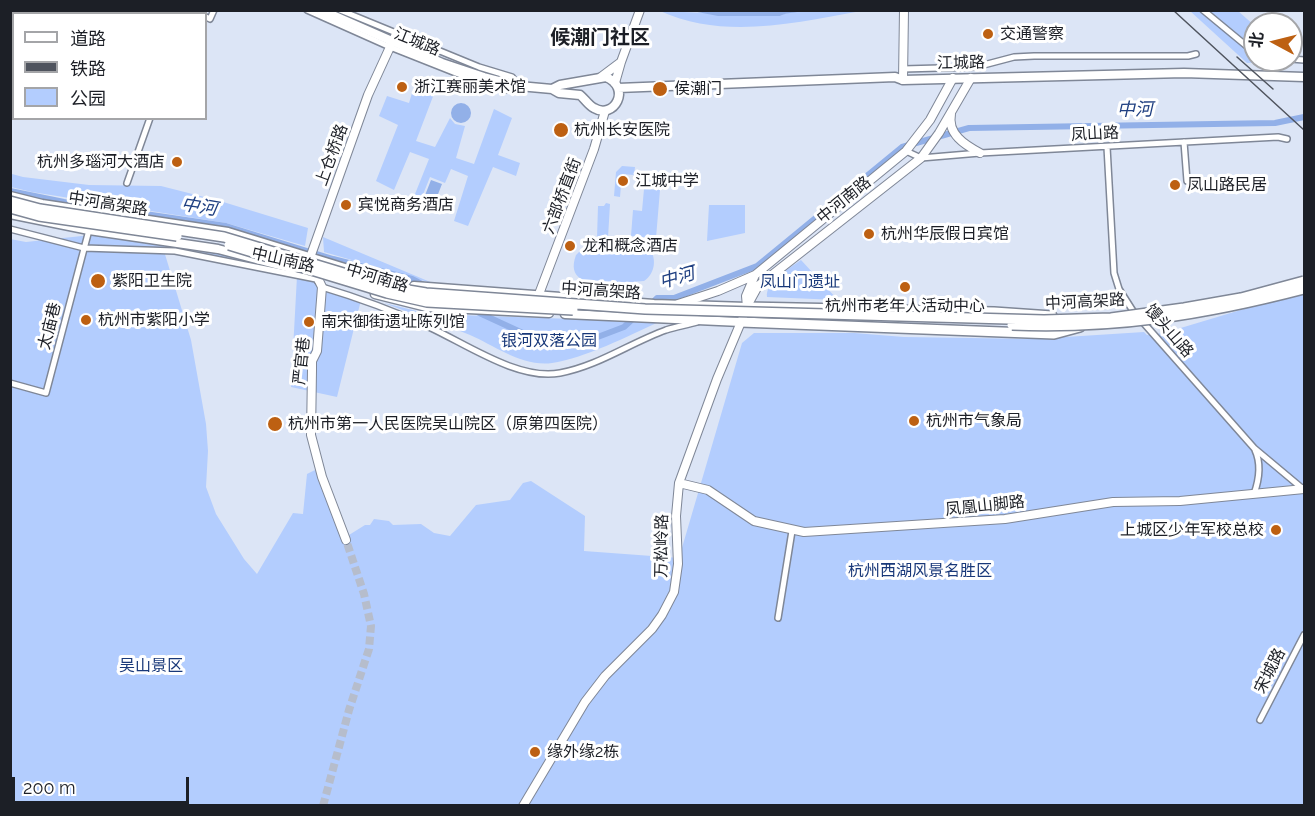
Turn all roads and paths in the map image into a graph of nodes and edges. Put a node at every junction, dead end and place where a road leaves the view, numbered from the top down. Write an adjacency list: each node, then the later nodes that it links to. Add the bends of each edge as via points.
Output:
1 (306, 10): 7 (street, 江城路)
2 (321, 10): 7 (main road, 江城路)
3 (340, 10): 7 (street, 江城路)
4 (640, 10): 10 (street)
5 (904, 10): 11 (street)
6 (1203, 10): 8 (street)
7 (393, 41): 18 (main road, 江城路, via 463,70 519,86); 38 (street, 上仓桥路, via 369,95)
8 (1243, 43)
9 (1196, 54): 11 (street, via 1014,57 976,67)
10 (621, 62): 13 (street); 17 (street)
11 (903, 69): 16 (street)
12 (1305, 77): 15 (main road, 江城路, via 1184,73)
13 (598, 78): 17 (main road, 江城路, via 611,80); 18 (main road, 江城路); 19 (main road, via 588,86)
14 (953, 78): 15 (main road, 江城路); 16 (main road, 江城路); 26 (street, 中河南路, via 930,120)
15 (971, 78): 20 (street, 中河南路)
16 (903, 80): 17 (main road, 江城路, via 895,77)
17 (617, 86): 21 (main road, via 618,100)
18 (552, 89): 19 (main road, 江城路)
19 (587, 100): 21 (main road, 江城路, via 594,109)
20 (952, 110): 27 (street, via 951,128 966,146); 28 (street, 中河南路)
21 (605, 111): 44 (street, 六部桥直街)
22 (149, 120): 30 (street)
23 (1287, 139): 24 (street, 凤山路)
24 (1184, 142): 25 (street, 凤山路); 29 (street)
25 (1107, 147): 27 (street, 凤山路); 52 (street, 馒头山路, via 1113,262 1119,289 1133,311)
26 (907, 150): 28 (street, 凤山路); 39 (street, 中河南路)
27 (980, 153): 28 (street, 凤山路)
28 (921, 158): 46 (street, 中河南路, via 758,286)
29 (1187, 181)
30 (128, 183)
31 (10, 196): 38 (main road, 中河南路, via 228,232)
32 (10, 201): 47 (highway, 中河高架路, bridge, via 224,237 426,293 645,309)
33 (10, 208): 50 (highway, 中河高架路, bridge, via 39,216 223,243 427,302 776,318)
34 (10, 214): 36 (main road, 中河南路)
35 (10, 229): 37 (street, 中山南路)
36 (89, 230): 37 (street, 太庙巷); 40 (main road, 中河南路, via 218,249)
37 (84, 248): 42 (street, 中山南路, via 175,251 316,279); 51 (street, 太庙巷, via 46,393)
38 (312, 253): 40 (street); 44 (main road, 中河南路, via 390,282 424,288)
39 (755, 274): 45 (street, 中河南路); 46 (street, via 746,296)
40 (317, 275): 42 (street); 48 (main road, 中河南路, via 427,307)
41 (1305, 281): 47 (highway, 中河高架路, bridge, via 1184,308 1111,318)
42 (322, 286): 48 (street, 中山南路, via 386,308 514,368 540,374 561,373 666,330); 57 (street, 严官巷, via 317,351 312,362 311,435)
43 (1305, 290): 50 (highway, 中河高架路, bridge, via 1189,315)
44 (540, 292): 45 (main road, 中河南路)
45 (675, 305): 46 (main road, 中河南路)
46 (747, 307): 47 (highway, bridge, via 994,312); 49 (street, 万松岭路)
47 (1066, 319)
48 (704, 321): 49 (main road, 中河南路)
49 (741, 322): 50 (highway, bridge, via 1054,334); 53 (street, 万松岭路)
50 (1086, 325)
51 (10, 383)
52 (1254, 448): 54 (street, 馒头山路); 55 (street, via 1259,461)
53 (679, 483): 56 (street, 凤凰山脚路, via 708,490 754,521); 61 (street, 万松岭路, via 677,573 669,603 651,629 585,702)
54 (1304, 489): 55 (street, 凤凰山脚路)
55 (1254, 494): 56 (street, 凤凰山脚路, via 1113,502 992,520)
56 (792, 531): 58 (street)
57 (346, 540)
58 (778, 618)
59 (1305, 635): 60 (street, 宋城路)
60 (1260, 720)
61 (523, 806)

